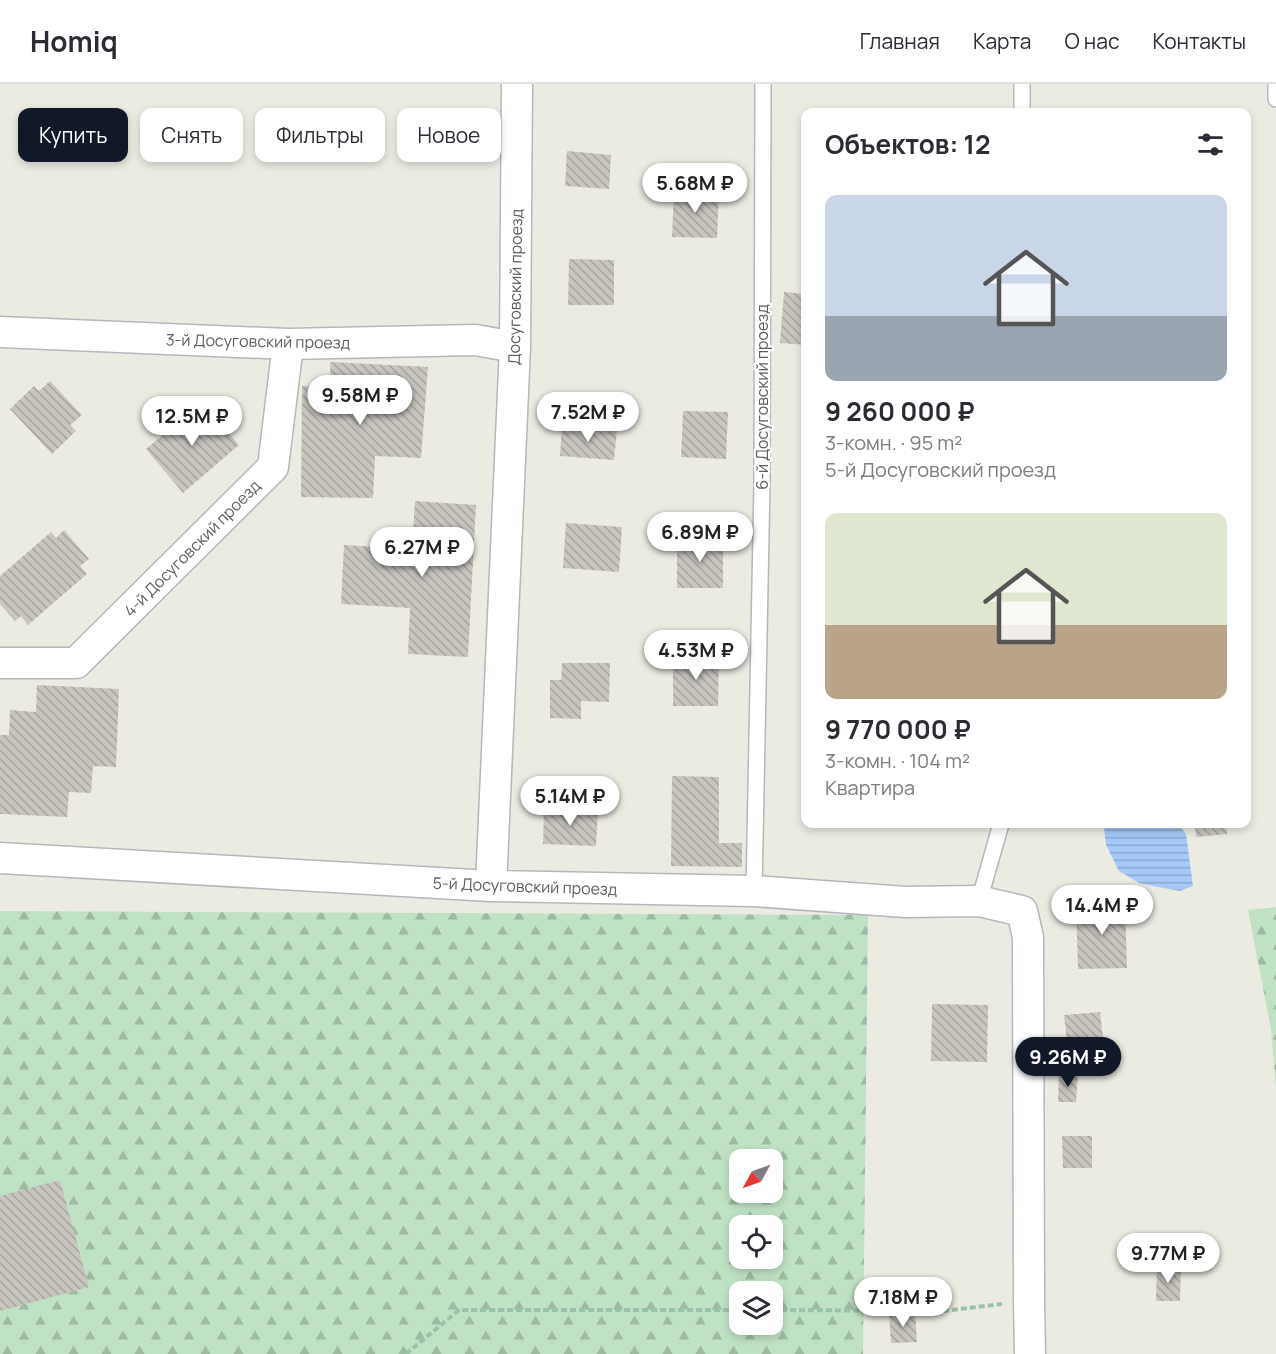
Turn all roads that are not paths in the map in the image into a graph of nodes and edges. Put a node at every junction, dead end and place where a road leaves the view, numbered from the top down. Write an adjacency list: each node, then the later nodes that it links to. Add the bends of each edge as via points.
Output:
1 (517, 84): 9 (street, Досуговский проезд)
2 (764, 84): 14 (lane, 6-й Досуговский проезд)
3 (1022, 84): 6 (lane)
4 (1276, 84): 5 (lane)
5 (1276, 99)
6 (1022, 108)
7 (0, 332): 8 (street, 3-й Досуговский проезд)
8 (288, 344): 9 (street, 3-й Досуговский проезд, via 476,340); 10 (street, 4-й Досуговский проезд, via 273,467 76,663)
9 (515, 347): 13 (street, Досуговский проезд)
10 (0, 663)
11 (1000, 828): 15 (lane)
12 (0, 858): 13 (street, 5-й Досуговский проезд)
13 (490, 886): 14 (street, 5-й Досуговский проезд)
14 (754, 891): 15 (street, 5-й Досуговский проезд, via 905,902)
15 (979, 902): 16 (street, 5-й Досуговский проезд, via 1022,911 1028,938)
16 (1030, 1354)

